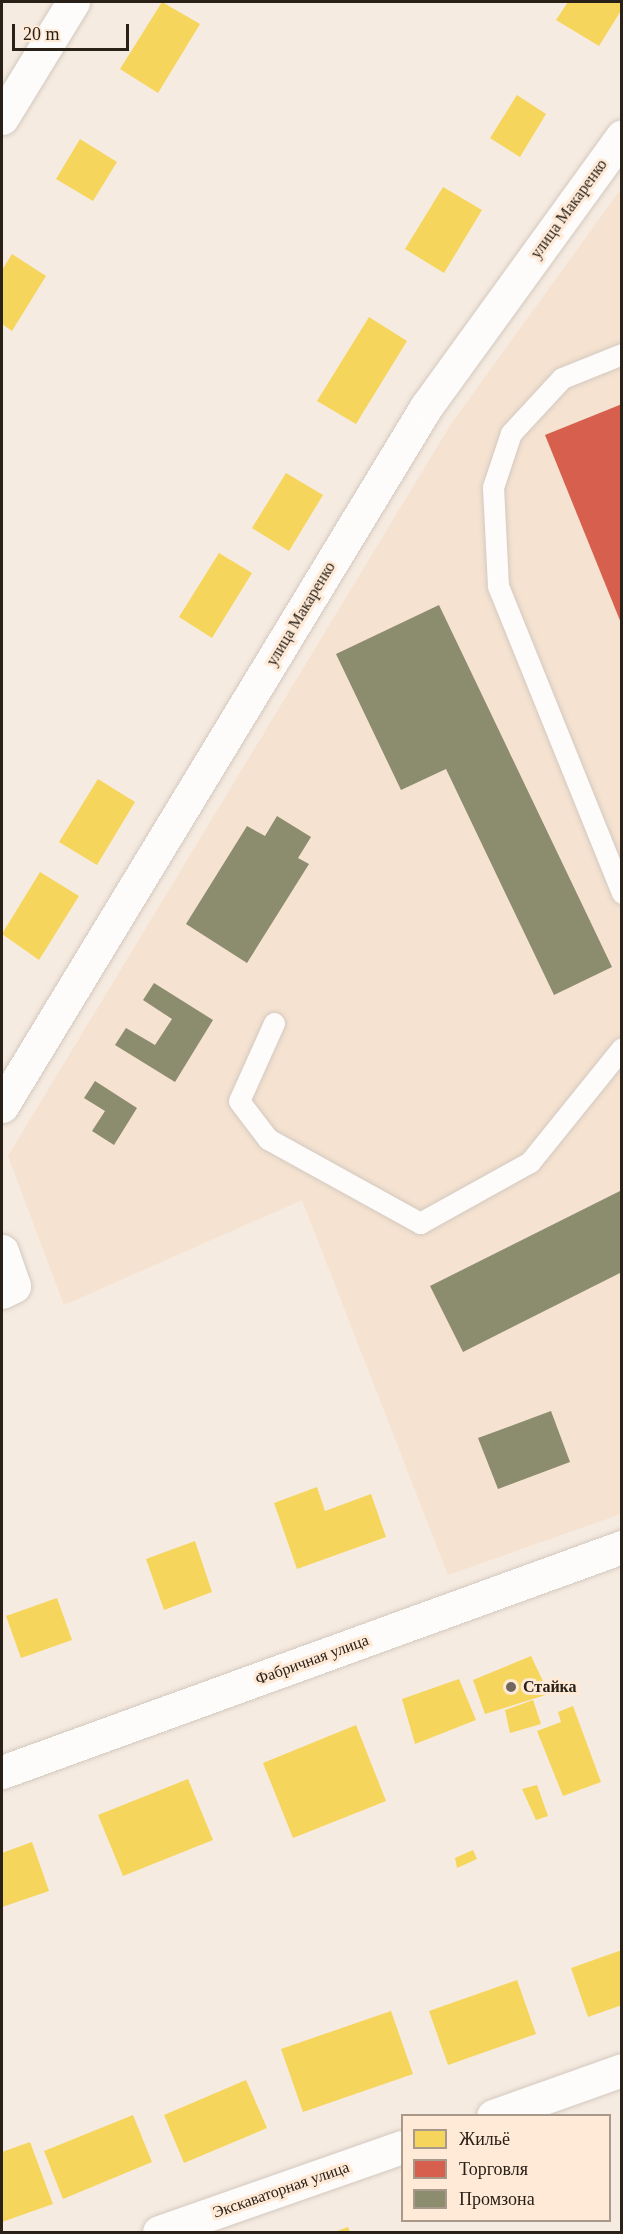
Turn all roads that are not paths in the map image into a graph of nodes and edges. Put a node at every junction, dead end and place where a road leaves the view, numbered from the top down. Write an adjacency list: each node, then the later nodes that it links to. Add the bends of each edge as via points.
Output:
1 (73, 2): 2 (street)
2 (2, 118)
3 (621, 136): 8 (street, улица Макаренко, via 426,407)
4 (621, 354): 5 (lane, via 562,378 511,433 493,487 498,586)
5 (621, 893)
6 (274, 1023): 7 (lane, via 239,1101 268,1139 420,1223 530,1162)
7 (621, 1048)
8 (2, 1106)
9 (2, 1251): 10 (street, via 14,1286)
10 (2, 1292)
11 (621, 1547): 12 (street, Фабричная улица)
12 (2, 1772)
13 (621, 2070): 14 (street)
14 (496, 2114)
15 (401, 2147): 16 (street, Экскаваторная улица)
16 (159, 2232)

